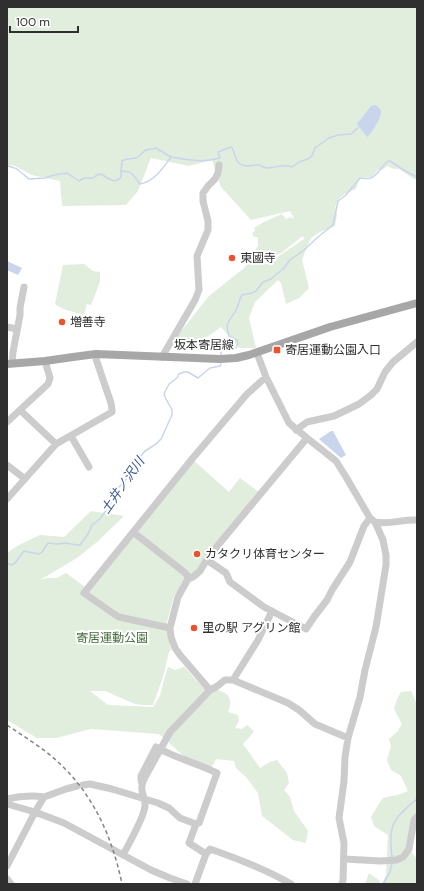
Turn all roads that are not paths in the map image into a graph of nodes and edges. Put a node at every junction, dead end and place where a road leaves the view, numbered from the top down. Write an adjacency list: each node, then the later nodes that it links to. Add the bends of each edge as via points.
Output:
1 (219, 165): 9 (street, via 215,179 203,193 208,230 197,256 199,290)
2 (24, 287): 5 (street)
3 (417, 303): 7 (main road, 坂本寄居線, via 330,327)
4 (7, 327): 5 (street)
5 (17, 329): 11 (street)
6 (417, 342): 15 (street, via 393,362 377,388 359,404 334,416 307,422)
7 (257, 353): 9 (main road, 坂本寄居線, via 231,359); 12 (street)
8 (96, 354): 9 (main road, 坂本寄居線); 10 (main road, 坂本寄居線); 16 (street, via 112,412)
9 (162, 357)
10 (45, 362): 11 (main road, 坂本寄居線); 13 (street, via 50,378 48,384)
11 (9, 364)
12 (266, 376): 15 (street, via 284,415); 25 (street, via 247,394)
13 (20, 410): 14 (street); 18 (street)
14 (7, 422)
15 (296, 430): 17 (street)
16 (71, 436): 18 (street); 20 (street)
17 (307, 438): 23 (street, via 336,461); 26 (street)
18 (56, 444): 21 (street)
19 (7, 466): 21 (street)
20 (90, 467)
21 (26, 479): 22 (street)
22 (7, 499)
23 (372, 520): 24 (street, via 380,523); 28 (street, via 364,526 350,562 306,629); 32 (street, via 383,540 386,565 376,627)
24 (417, 520)
25 (132, 532): 27 (street, via 184,572); 29 (street, via 84,593 119,617)
26 (207, 560): 27 (street, via 200,571); 28 (street, via 226,573 230,582)
27 (188, 578): 29 (street, via 178,597)
28 (272, 611): 30 (street, via 258,640)
29 (170, 628): 31 (street, via 175,648)
30 (233, 680): 31 (street, via 225,680); 32 (street, via 288,703 315,724)
31 (210, 690): 33 (street, bridge, via 170,732)
32 (348, 738): 43 (street, via 339,818)
33 (143, 781): 36 (street, via 141,788); 40 (street, via 141,776 156,747 217,773 199,823)
34 (44, 797): 35 (street, via 34,795); 36 (street, via 66,788 90,784); 38 (street)
35 (7, 799)
36 (144, 800): 40 (street, via 169,808 180,818); 42 (street, via 144,814)
37 (7, 804): 38 (street)
38 (35, 812): 42 (street, via 64,823); 44 (street)
39 (417, 817): 43 (street, via 414,820 409,849 403,857 381,861)
40 (196, 824): 41 (street, via 189,843)
41 (206, 854): 45 (street, via 210,849); 49 (street)
42 (123, 855): 48 (street, via 151,870)
43 (344, 859): 52 (street)
44 (7, 866)
45 (280, 878): 50 (street); 51 (street)
46 (7, 879): 47 (street)
47 (11, 884)
48 (187, 884)
49 (195, 884)
50 (274, 884)
51 (291, 884)
52 (342, 884)

